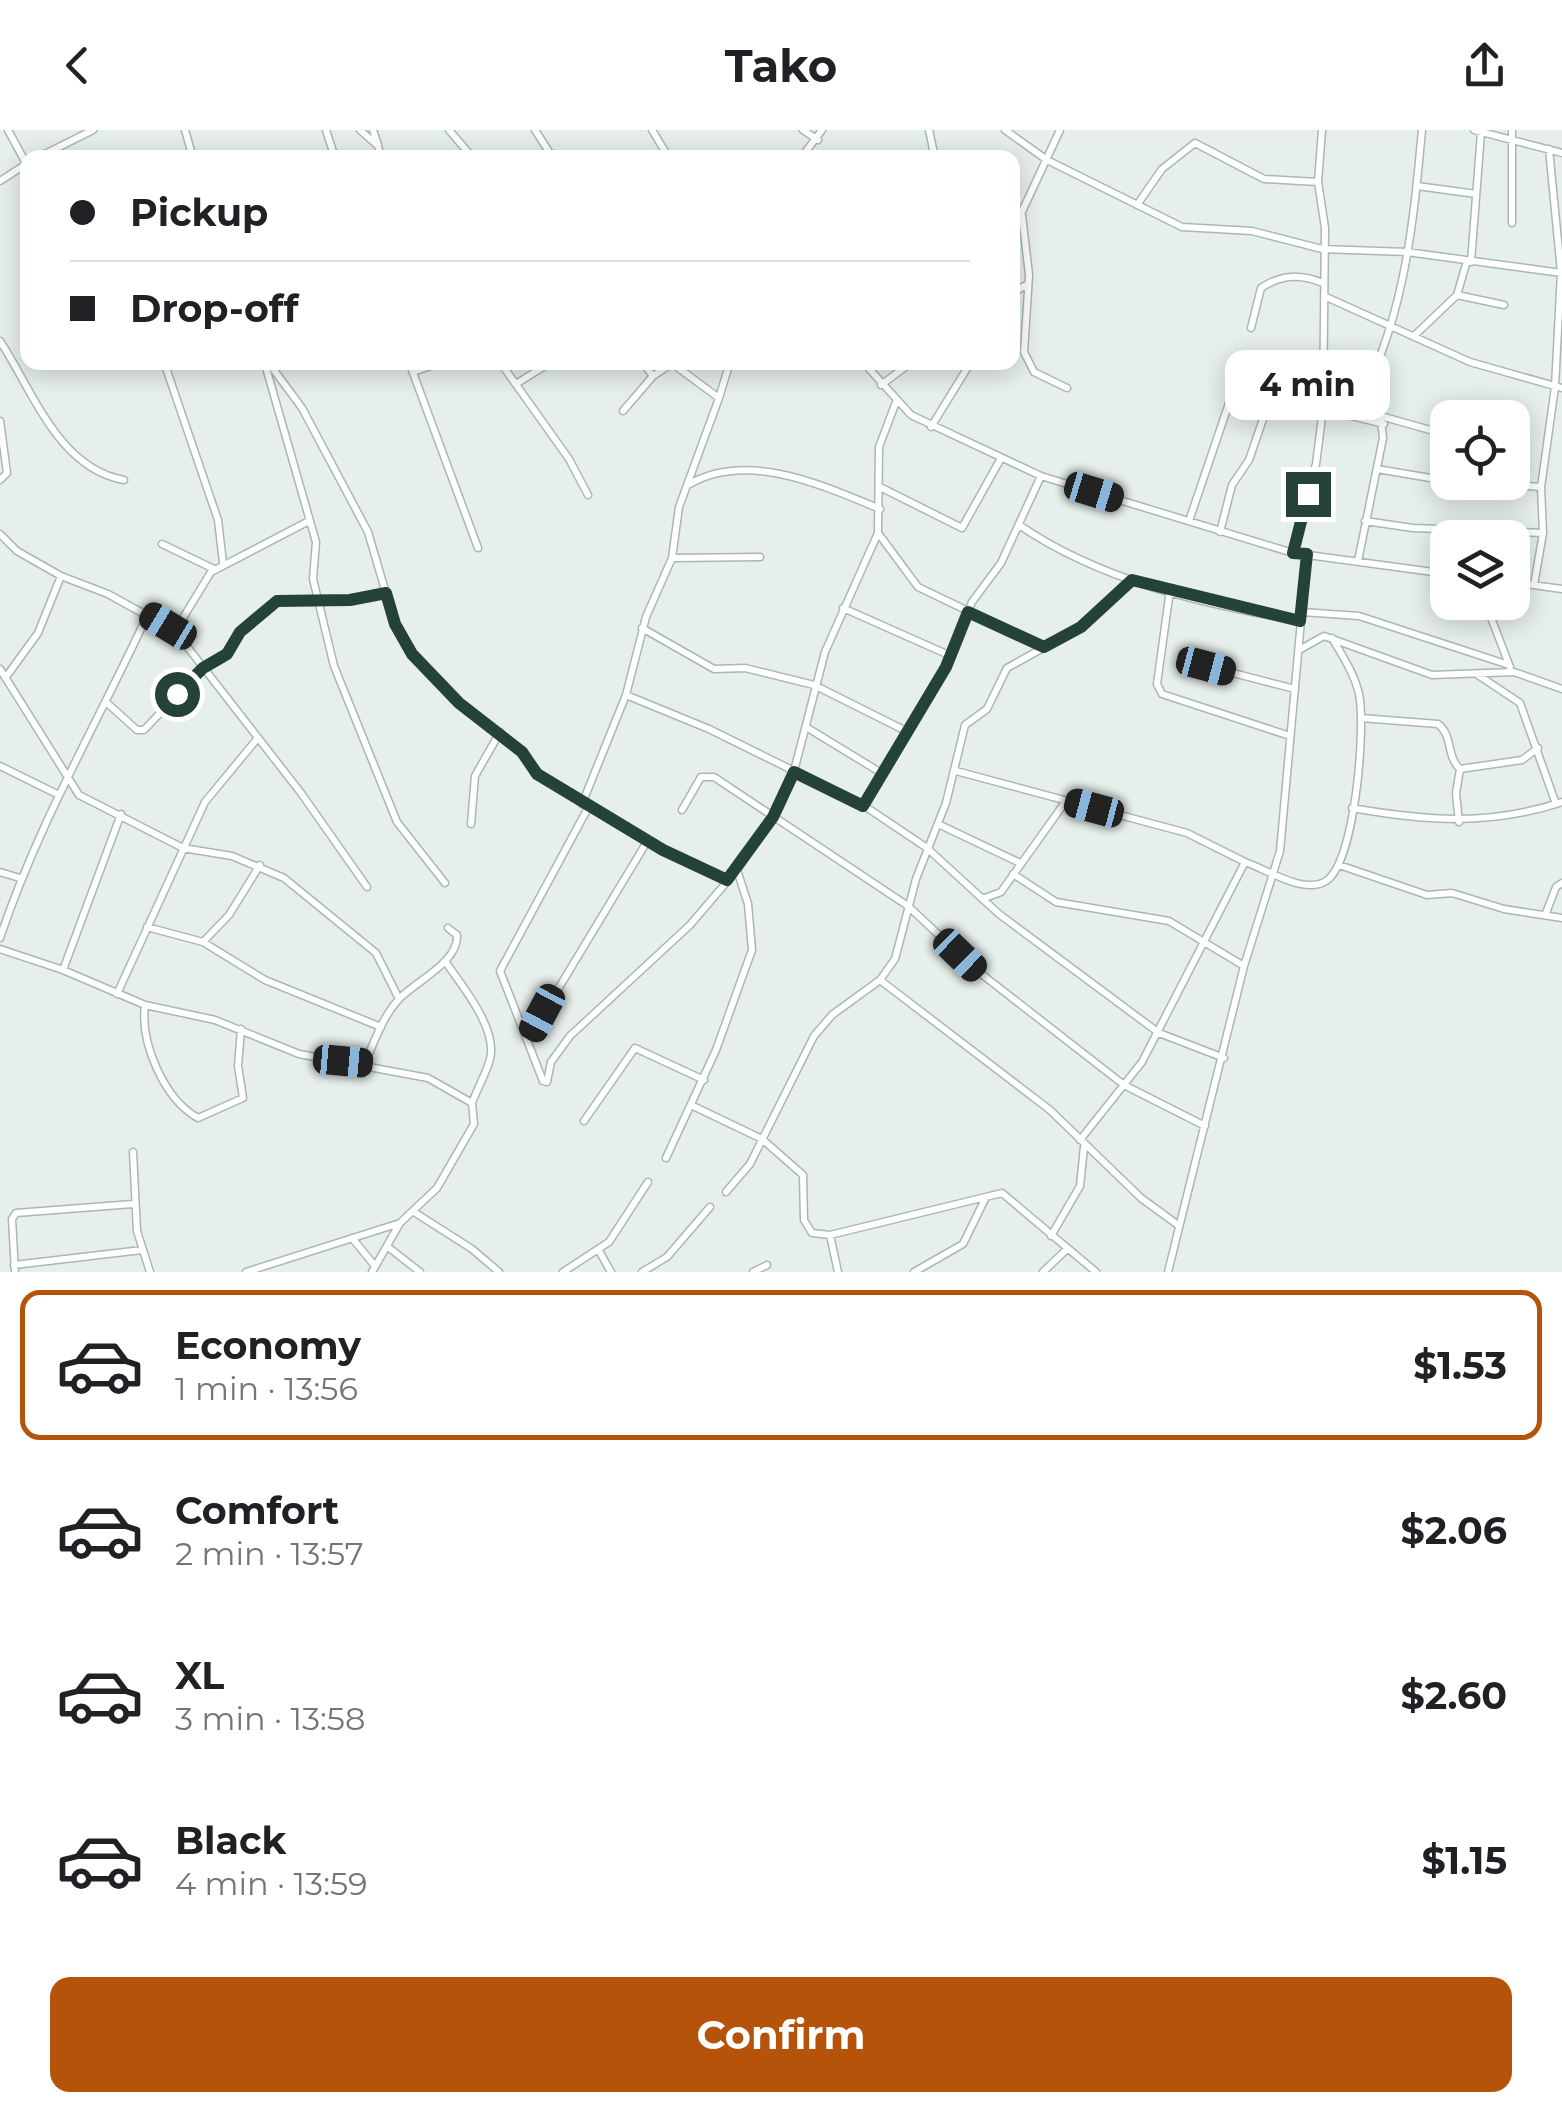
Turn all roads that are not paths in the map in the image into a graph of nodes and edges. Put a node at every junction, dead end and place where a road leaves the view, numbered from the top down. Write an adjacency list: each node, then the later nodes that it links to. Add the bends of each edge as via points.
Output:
1 (93, 130): 19 (street)
2 (360, 130): 17 (street)
3 (373, 130): 17 (street)
4 (449, 130): 21 (street)
5 (803, 130): 15 (street)
6 (822, 130): 15 (street)
7 (1006, 130): 24 (street)
8 (1060, 130): 24 (street)
9 (1322, 130): 25 (street)
10 (1422, 130): 26 (street)
11 (1512, 130): 16 (street)
12 (0, 131): 14 (street)
13 (1478, 131): 16 (street); 27 (street)
14 (9, 134)
15 (818, 140): 22 (street)
16 (1511, 140): 18 (street); 31 (street)
17 (378, 146): 20 (street)
18 (1549, 149): 23 (street); 35 (street)
19 (53, 150)
20 (379, 150)
21 (466, 150)
22 (808, 150)
23 (1562, 153)
24 (1047, 160): 28 (street); 29 (street)
25 (1318, 182): 28 (street, via 1264,179 1195,143 1162,169); 32 (street)
26 (1417, 186): 27 (street); 33 (street)
27 (1476, 194): 34 (street)
28 (1137, 206): 32 (street, via 1182,226 1252,231)
29 (1022, 215): 30 (street); 37 (street)
30 (1020, 219)
31 (1512, 223)
32 (1322, 249): 33 (street); 36 (street)
33 (1407, 252): 34 (street); 42 (street)
34 (1469, 262): 35 (street); 39 (street)
35 (1562, 272): 66 (street)
36 (1323, 283): 40 (street); 43 (street, via 1298,275 1269,283 1261,288)
37 (1028, 284): 38 (street); 67 (street, via 1028,362)
38 (1020, 288)
39 (1458, 295): 41 (street); 44 (street)
40 (1324, 296): 42 (street); 70 (street)
41 (1504, 304)
42 (1391, 326): 44 (street); 61 (street)
43 (1250, 328)
44 (1413, 336): 66 (street, via 1470,362)
45 (0, 341): 82 (street, via 70,448 98,473)
46 (1244, 359): 90 (street)
47 (167, 370): 104 (street, via 218,520)
48 (269, 370): 89 (street)
49 (273, 370): 113 (street, via 302,408 368,532)
50 (419, 370): 60 (street)
51 (506, 370): 63 (street)
52 (538, 370): 63 (street)
53 (649, 370): 62 (street)
54 (663, 370): 62 (street)
55 (682, 370): 68 (street)
56 (728, 370): 68 (street)
57 (869, 370): 65 (street)
58 (901, 370): 65 (street)
59 (966, 370): 75 (street)
60 (413, 372): 98 (street)
61 (1376, 374): 72 (street); 73 (street)
62 (654, 376): 71 (street)
63 (516, 384): 87 (street)
64 (1275, 384): 94 (street)
65 (881, 385): 69 (street)
66 (1559, 387): 86 (street)
67 (1067, 388)
68 (719, 398): 83 (street)
69 (896, 402): 75 (street); 85 (street, via 882,434)
70 (1323, 409): 72 (street); 99 (street)
71 (622, 411)
72 (1351, 416): 73 (street)
73 (1384, 420): 76 (street); 78 (street)
74 (0, 421): 81 (street, via 7,473)
75 (931, 427): 77 (street)
76 (1430, 431)
77 (1000, 460): 79 (street); 85 (street, via 962,528)
78 (1378, 469): 80 (street); 91 (street)
79 (1041, 476): 90 (street); 92 (street)
80 (1430, 478)
81 (0, 480)
82 (124, 480)
83 (687, 485): 88 (street, via 716,470 763,473 820,483); 102 (street)
84 (1530, 486): 86 (street)
85 (880, 487): 88 (street)
86 (1541, 487): 95 (street)
87 (588, 495)
88 (880, 508): 93 (street)
89 (309, 521): 104 (street); 114 (street, via 318,552)
90 (1189, 521): 94 (street)
91 (1365, 521): 95 (street); 103 (street)
92 (1019, 525): 108 (street, via 1060,552); 116 (street)
93 (878, 532): 115 (street); 116 (street, via 913,583)
94 (1220, 532): 99 (street)
95 (1543, 532): 110 (street)
96 (0, 534): 107 (street)
97 (162, 544): 105 (street)
98 (478, 548)
99 (1293, 553): 100 (street)
100 (1307, 554): 103 (street); 118 (street)
101 (760, 557): 102 (street)
102 (672, 558): 120 (street)
103 (1358, 562): 106 (street)
104 (223, 563): 105 (street)
105 (214, 570): 121 (street)
106 (1430, 572)
107 (61, 576): 117 (street); 131 (street, via 38,632)
108 (1132, 580): 112 (street); 123 (street, via 1081,627)
109 (1530, 584): 110 (street)
110 (1534, 585): 111 (street)
111 (1562, 589)
112 (1170, 590): 118 (street); 141 (street, via 1157,684 1162,694)
113 (386, 593): 114 (street); 140 (street, via 412,654 459,703)
114 (318, 601): 128 (street, via 277,601 240,632 227,654); 175 (street, via 334,666 392,809)
115 (842, 608): 125 (street); 132 (street)
116 (968, 612): 123 (street); 125 (street)
117 (148, 614): 121 (street); 136 (street)
118 (1301, 617): 124 (street); 129 (street, via 1359,616)
119 (1492, 620): 129 (street)
120 (642, 628): 132 (street, via 714,668 745,668); 135 (street)
121 (175, 631): 128 (street)
122 (1332, 638): 124 (street, via 1320,636); 130 (street, via 1432,675); 137 (street, via 1359,694)
123 (1044, 647): 146 (street, via 1007,668 987,710 965,725)
124 (1299, 650): 134 (street)
125 (951, 656): 139 (street)
126 (1206, 666): 134 (street)
127 (0, 668): 131 (street)
128 (203, 668): 136 (street, via 144,730); 142 (street)
129 (1512, 668): 130 (street); 133 (street)
130 (1478, 675): 143 (street, via 1520,703)
131 (6, 677): 148 (street)
132 (814, 685): 138 (street); 139 (street)
133 (1561, 688)
134 (1295, 690): 141 (street)
135 (626, 696): 147 (street); 153 (street)
136 (107, 702): 148 (street)
137 (1361, 718): 145 (street, via 1438,724); 155 (street)
138 (806, 727): 147 (street); 149 (street)
139 (906, 730): 149 (street)
140 (500, 732): 153 (street, via 537,774); 160 (street, via 475,776)
141 (1290, 736): 172 (street)
142 (257, 740): 163 (street, via 205,802); 177 (street)
143 (1538, 748): 145 (street, via 1522,760); 152 (street)
144 (0, 766): 150 (street)
145 (1460, 769): 159 (street)
146 (956, 771): 151 (street); 161 (street)
147 (794, 772): 154 (street); 158 (street)
148 (66, 773): 150 (street); 157 (street, via 84,799)
149 (883, 774): 154 (street)
150 (59, 795): 173 (street)
151 (1066, 801): 165 (street); 166 (street, via 1187,833)
152 (1559, 803): 159 (street)
153 (585, 806): 162 (street); 198 (street, via 535,914 500,971)
154 (863, 806): 164 (street)
155 (1352, 808): 159 (street); 167 (street)
156 (682, 810): 158 (street, via 698,780 708,776)
157 (121, 814): 163 (street); 190 (street)
158 (773, 817): 169 (street); 179 (street)
159 (1459, 822)
160 (471, 824)
161 (937, 824): 164 (street); 165 (street)
162 (648, 840): 174 (street); 198 (street)
163 (183, 848): 168 (street); 182 (street)
164 (927, 848): 178 (street); 179 (street)
165 (1018, 862): 171 (street)
166 (1245, 862): 172 (street); 186 (street)
167 (1339, 864): 172 (street, via 1314,885); 180 (street, via 1427,895)
168 (260, 865): 185 (street); 193 (street, via 364,941)
169 (738, 870): 174 (street); 201 (street, via 752,950)
170 (0, 872): 173 (street)
171 (1013, 874): 178 (street, via 998,895); 186 (street, via 1056,902 1154,916)
172 (1274, 874): 189 (street)
173 (20, 878): 184 (street)
174 (727, 880): 198 (street, via 690,924 570,1036 546,1083)
175 (444, 883)
176 (1562, 883): 180 (street)
177 (367, 886)
178 (980, 899): 197 (street)
179 (908, 906): 191 (street, via 895,959); 202 (street, via 975,969)
180 (1546, 913): 181 (street)
181 (1562, 918)
182 (147, 927): 185 (street); 192 (street)
183 (448, 928): 188 (street, via 458,940)
184 (0, 938)
185 (203, 942): 195 (street, via 266,980)
186 (1202, 942): 189 (street); 197 (street)
187 (0, 949): 190 (street)
188 (444, 961): 193 (street); 203 (street, via 471,1000 491,1051)
189 (1244, 966): 199 (street)
190 (63, 970): 192 (street)
191 (880, 980): 207 (street, via 814,1036); 208 (street, via 1035,1098)
192 (117, 994): 194 (street)
193 (399, 999): 195 (street)
194 (145, 1005): 196 (street); 196 (street, via 150,1056 198,1118 244,1098)
195 (382, 1026): 200 (street)
196 (241, 1029): 200 (street, via 311,1057)
197 (1159, 1033): 199 (street); 202 (street)
198 (528, 1040)
199 (1224, 1058): 206 (street)
200 (364, 1063): 203 (street, via 428,1078)
201 (704, 1080): 204 (street); 205 (street, via 635,1048)
202 (1124, 1085): 206 (street); 208 (street)
203 (472, 1103): 216 (street, via 470,1131 437,1188)
204 (693, 1106): 207 (street); 210 (street)
205 (584, 1120)
206 (1205, 1126): 218 (street)
207 (762, 1139): 212 (street); 219 (street, via 803,1175 807,1228)
208 (1082, 1144): 218 (street); 220 (street, via 1080,1186)
209 (133, 1152): 214 (street)
210 (666, 1158)
211 (648, 1182): 223 (street)
212 (726, 1192)
213 (987, 1196): 219 (street); 220 (street, via 1007,1196); 238 (street, via 963,1244)
214 (133, 1204): 225 (street); 227 (street, via 16,1213)
215 (710, 1208): 235 (street, via 667,1256)
216 (414, 1212): 217 (street); 232 (street)
217 (400, 1223): 221 (street); 222 (street)
218 (1178, 1225): 241 (street)
219 (830, 1235): 237 (street)
220 (1051, 1236): 224 (street)
221 (352, 1238): 228 (street); 230 (street)
222 (388, 1247): 228 (street); 231 (street)
223 (598, 1249): 233 (street); 234 (street)
224 (1068, 1249): 239 (street); 240 (street)
225 (142, 1250): 227 (street); 229 (street)
226 (767, 1265): 236 (street)
227 (15, 1269)
228 (374, 1269)
229 (150, 1272)
230 (246, 1272)
231 (420, 1272)
232 (499, 1272)
233 (562, 1272)
234 (611, 1272)
235 (642, 1272)
236 (753, 1272)
237 (838, 1272)
238 (914, 1272)
239 (1043, 1272)
240 (1096, 1272)
241 (1168, 1272)

